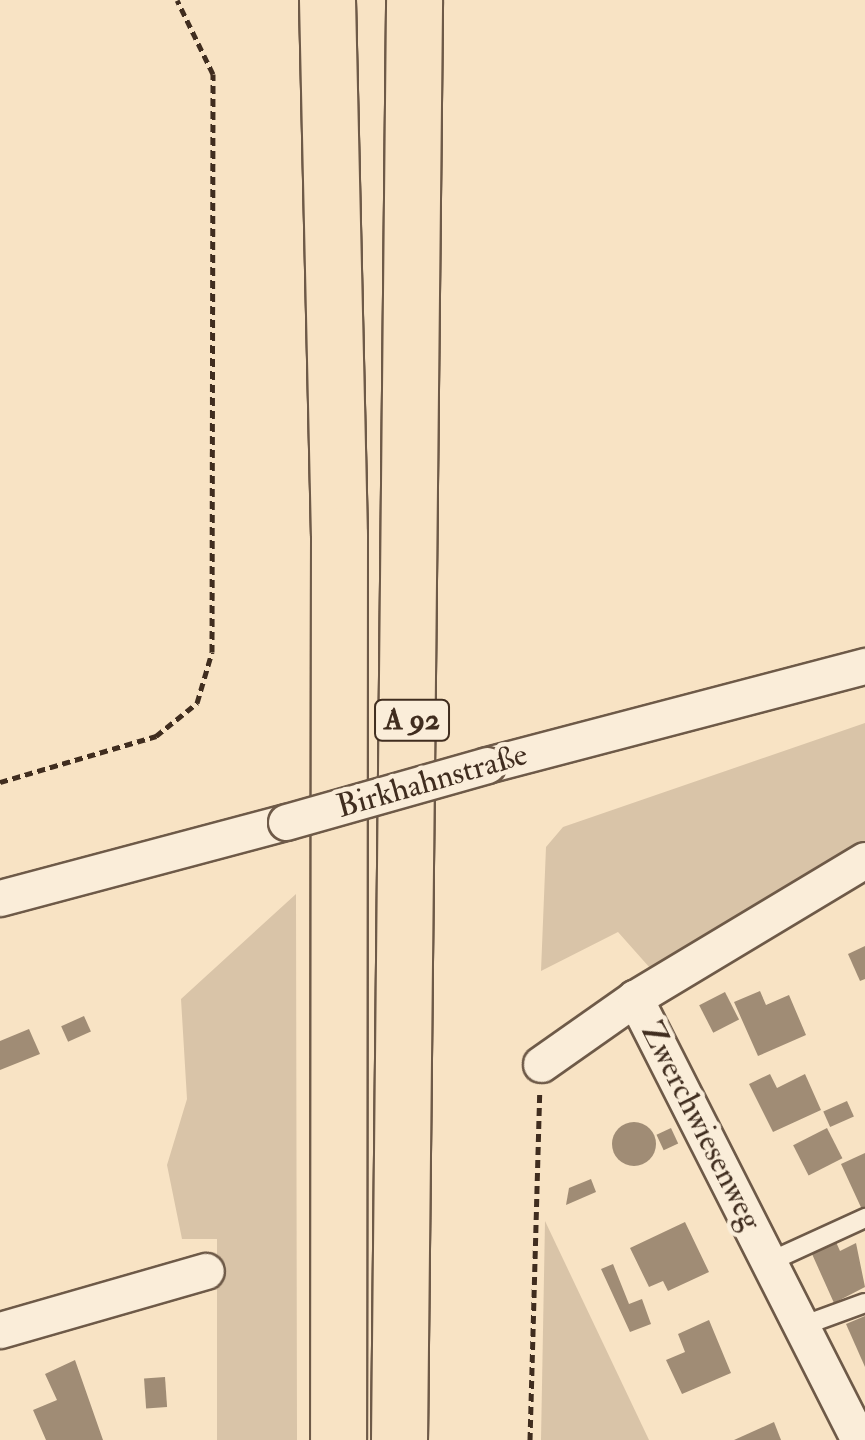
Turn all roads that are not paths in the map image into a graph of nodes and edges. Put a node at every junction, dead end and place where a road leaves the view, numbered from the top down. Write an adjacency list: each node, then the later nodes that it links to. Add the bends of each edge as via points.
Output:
1 (327, 0): 14 (highway, A 92, via 339,535)
2 (414, 0): 15 (highway, A 92)
3 (865, 666): 5 (street, Birkhahnstraße, bridge)
4 (865, 860): 6 (street, Zwerchwiesenweg)
5 (0, 898)
6 (636, 998): 7 (street); 9 (street, Zwerchwiesenweg)
7 (540, 1064)
8 (865, 1218): 9 (lane)
9 (770, 1262): 12 (street, Zwerchwiesenweg)
10 (206, 1271): 13 (street)
11 (865, 1303): 12 (lane)
12 (802, 1326): 16 (street, Zwerchwiesenweg)
13 (0, 1330)
14 (338, 1440)
15 (399, 1440)
16 (860, 1440)

